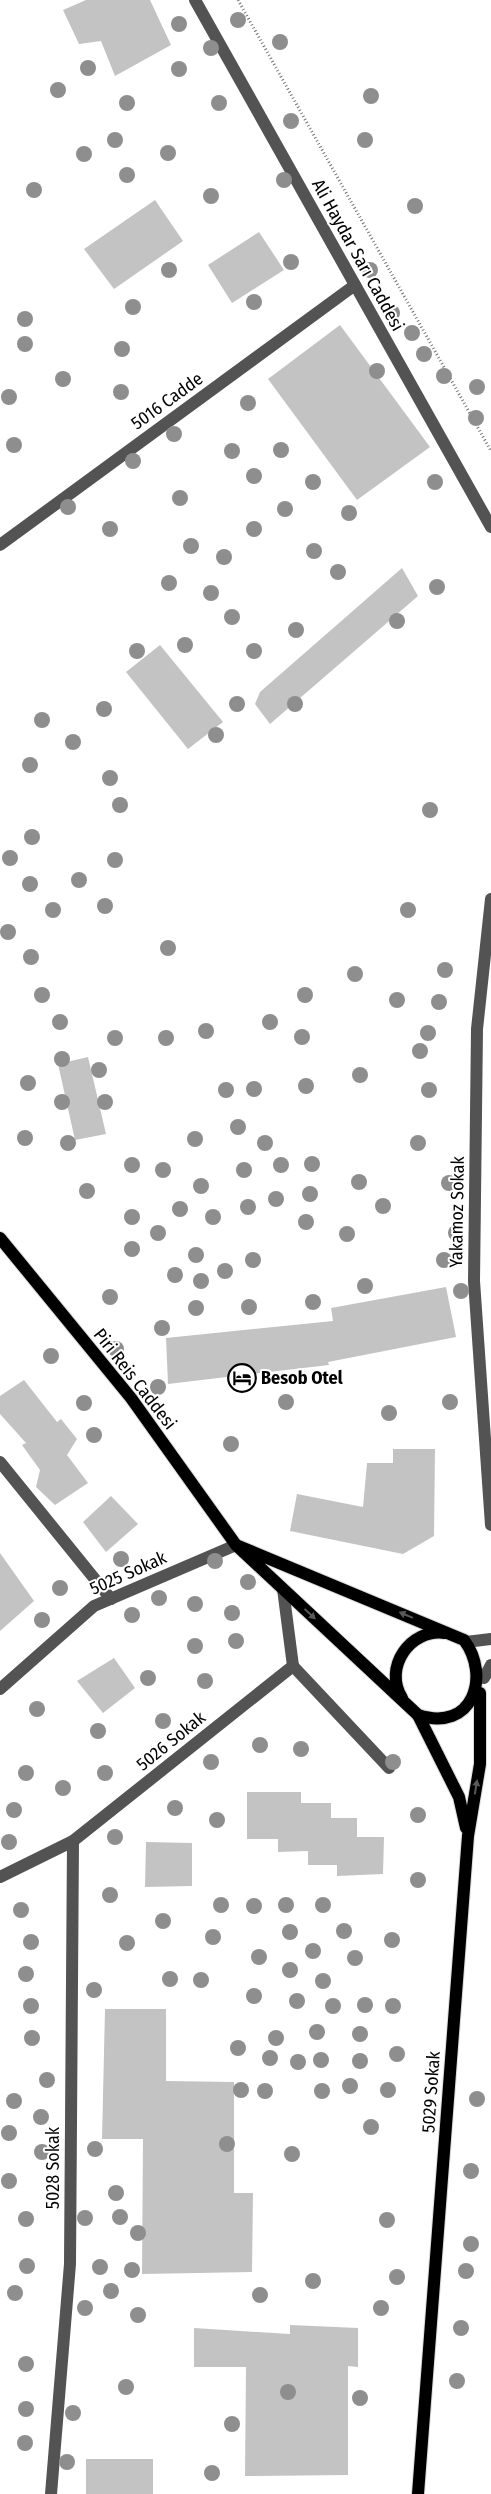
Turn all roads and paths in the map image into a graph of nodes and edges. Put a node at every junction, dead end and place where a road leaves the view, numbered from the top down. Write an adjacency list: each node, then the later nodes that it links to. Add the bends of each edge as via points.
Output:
1 (195, 0): 3 (street, Ali Haydar Sarı Caddesi)
2 (238, 0): 4 (path)
3 (355, 285): 5 (street, Ali Haydar Sarı Caddesi); 6 (street, 5016 Cadde)
4 (491, 451)
5 (491, 527)
6 (0, 545)
7 (491, 899): 10 (street, Yakamoz Sokak, via 477,1029 474,1281)
8 (0, 1238): 11 (main road, Piri Reis Caddesi, via 131,1398)
9 (0, 1462): 13 (street)
10 (491, 1524)
11 (236, 1545): 12 (main road, Piri Reis Caddesi); 13 (street, 5025 Sokak); 14 (main road, one-way to 11)
12 (283, 1590): 18 (street); 22 (main road, Piri Reis Caddesi, one-way to 22)
13 (111, 1599): 20 (street, 5025 Sokak, via 94,1606)
14 (451, 1634): 16 (main road); 22 (main road, via 437,1632 423,1636 401,1654 395,1681)
15 (491, 1640): 16 (street)
16 (466, 1642): 19 (main road, via 482,1663)
17 (491, 1665): 19 (street)
18 (294, 1666): 24 (street); 26 (street, 5026 Sokak)
19 (484, 1678): 21 (main road)
20 (0, 1689)
21 (480, 1693): 23 (main road, via 473,1705 461,1715 447,1720 432,1720); 25 (main road, 5029 Sokak, one-way to 21, via 480,1764)
22 (407, 1707): 23 (main road)
23 (418, 1715): 25 (main road, via 459,1797)
24 (390, 1768)
25 (468, 1836): 29 (main road, 5029 Sokak)
26 (73, 1841): 27 (street, 5026 Sokak); 28 (street, 5028 Sokak, via 70,2264)
27 (0, 1877)
28 (51, 2494)
29 (418, 2494)

